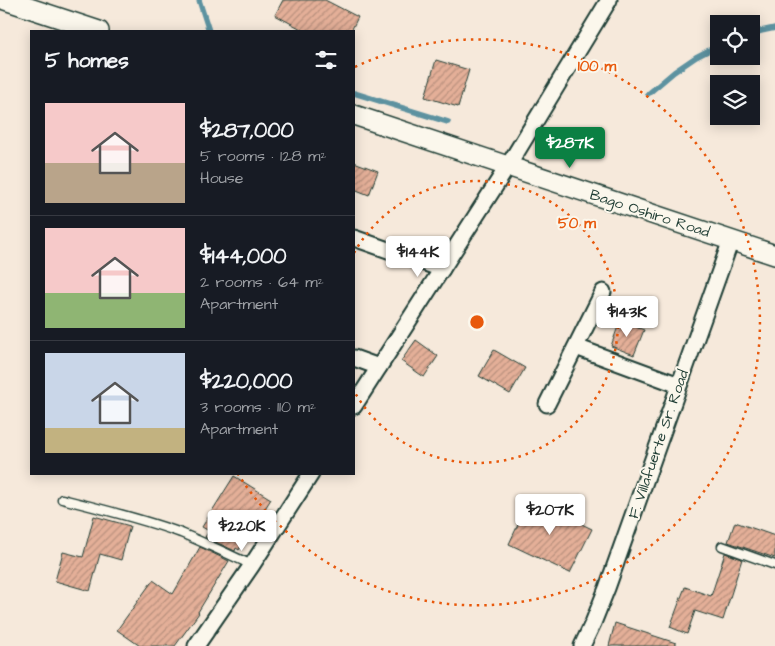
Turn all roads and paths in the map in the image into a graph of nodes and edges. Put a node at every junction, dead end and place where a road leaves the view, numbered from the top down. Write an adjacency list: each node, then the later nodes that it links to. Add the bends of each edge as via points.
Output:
1 (5, 0): 3 (street)
2 (609, 0): 5 (street)
3 (96, 30)
4 (355, 115): 5 (street, Bago Oshiro Road)
5 (508, 166): 7 (street, Bago Oshiro Road); 9 (street)
6 (355, 238): 9 (street)
7 (731, 240): 8 (street, Bago Oshiro Road); 14 (street, F. Villafuerte Sr. Road)
8 (775, 255)
9 (442, 269): 13 (street)
10 (603, 292): 11 (street)
11 (576, 347): 14 (street); 16 (street)
12 (355, 358): 13 (street)
13 (379, 367): 15 (street)
14 (679, 385): 23 (street, F. Villafuerte Sr. Road, via 607,588)
15 (355, 404)
16 (547, 404)
17 (309, 475): 20 (street)
18 (62, 499): 20 (lane, via 181,533)
19 (722, 546): 21 (lane)
20 (252, 565): 22 (street)
21 (775, 565)
22 (196, 646)
23 (582, 646)

